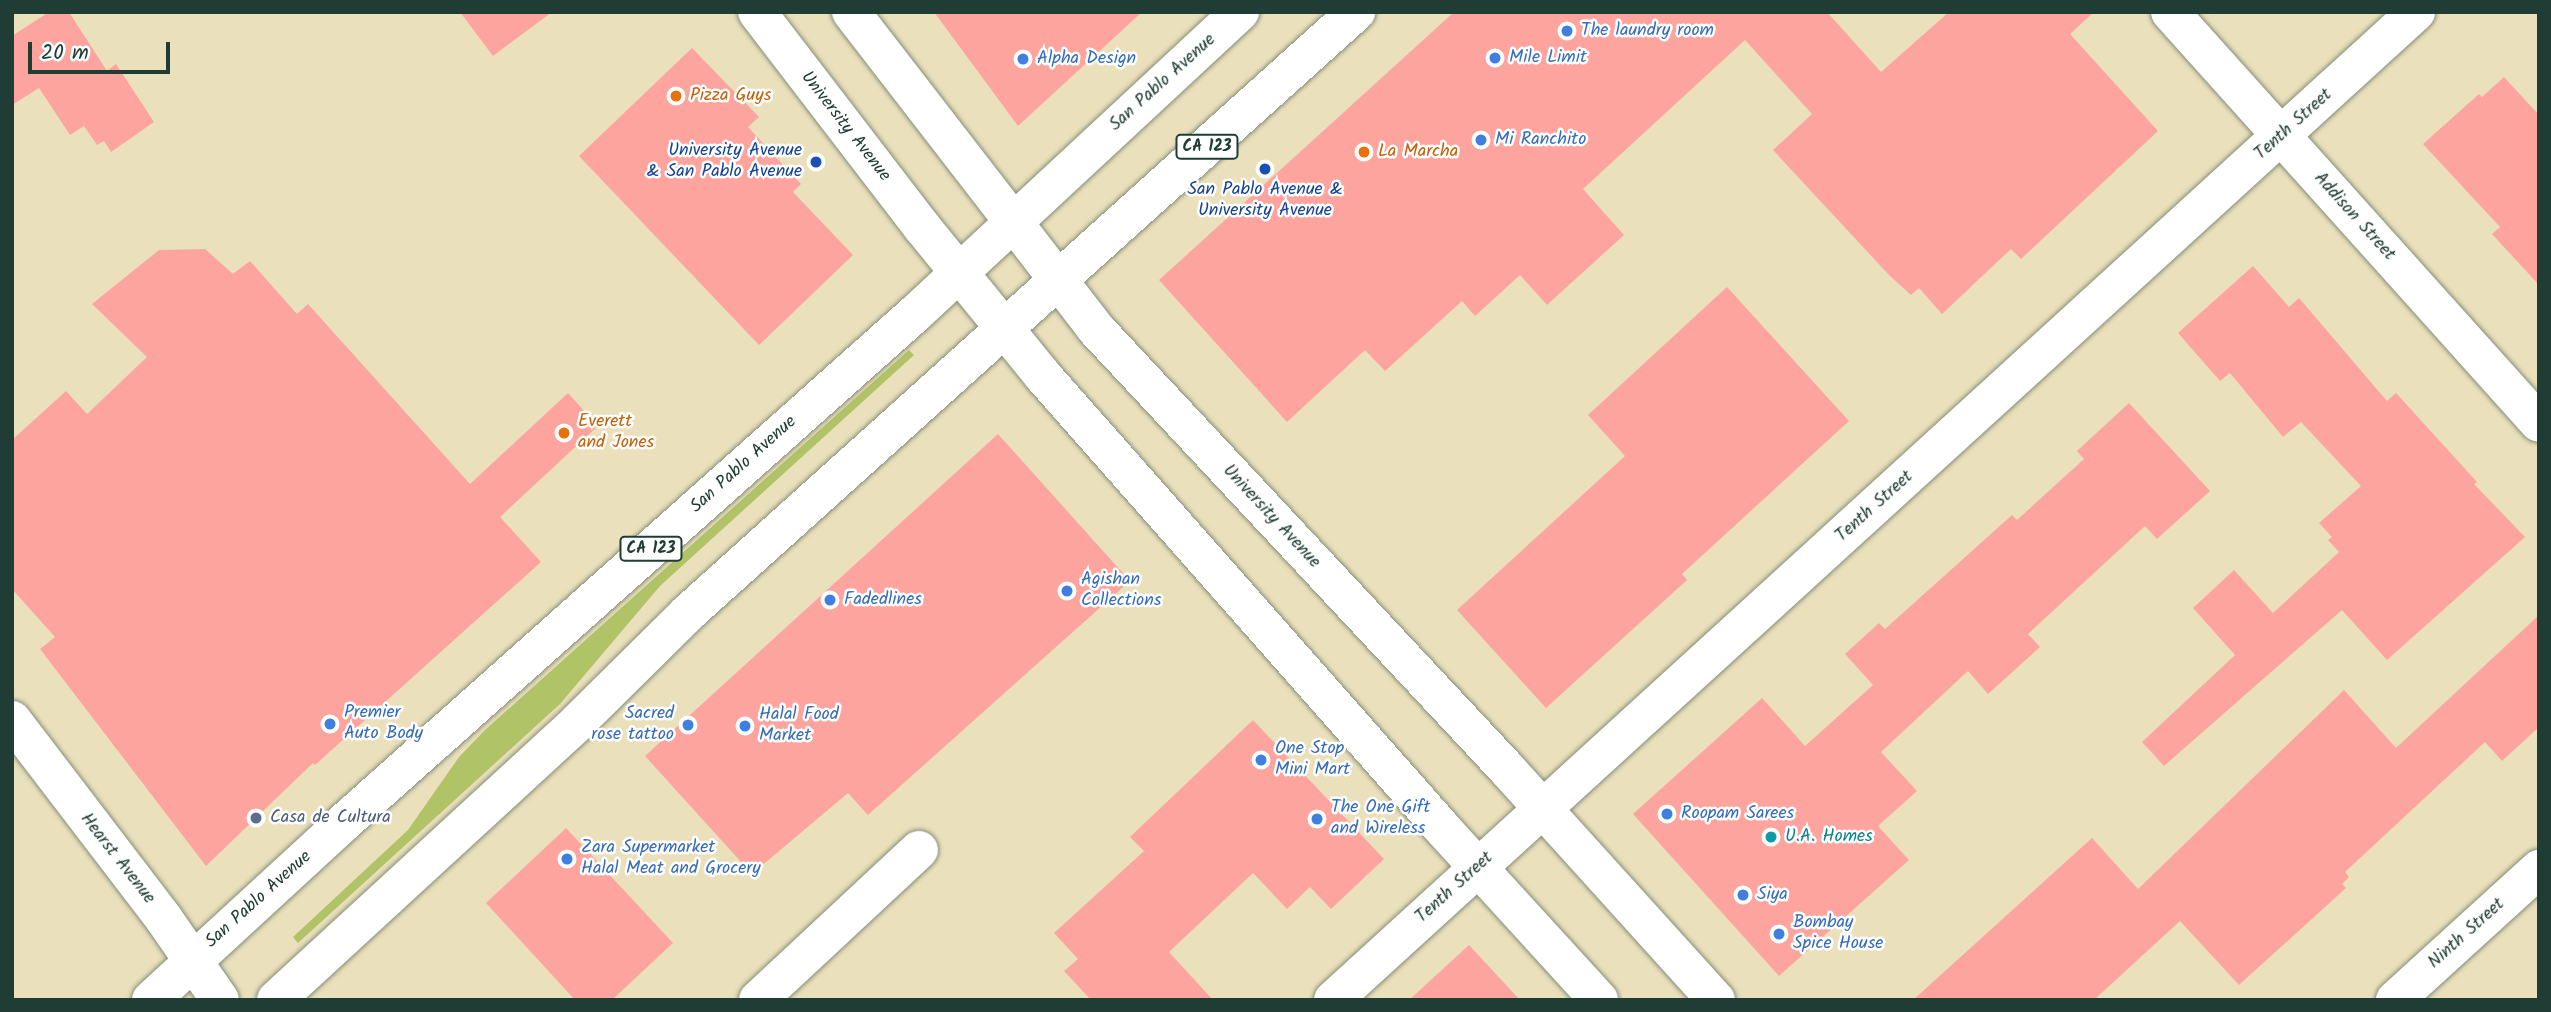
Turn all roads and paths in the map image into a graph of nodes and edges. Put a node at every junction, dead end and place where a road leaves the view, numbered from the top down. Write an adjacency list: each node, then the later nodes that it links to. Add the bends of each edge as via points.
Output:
1 (757, 12): 9 (main road, University Avenue)
2 (851, 12): 8 (main road, University Avenue)
3 (1241, 12): 8 (main road, San Pablo Avenue / CA 123)
4 (1356, 12): 10 (main road, CA 123)
5 (2170, 12): 7 (main road, Addison Street)
6 (2416, 12): 7 (main road, Tenth Street)
7 (2282, 136): 12 (main road, Addison Street); 14 (main road, Tenth Street)
8 (1011, 222): 9 (main road, San Pablo Avenue / CA 123); 10 (main road, University Avenue)
9 (959, 272): 11 (main road, University Avenue); 18 (main road, San Pablo Avenue / CA 123)
10 (1058, 282): 11 (main road, CA 123); 14 (main road, University Avenue, via 1095,328)
11 (1004, 328): 16 (main road, University Avenue); 21 (main road, CA 123, via 688,613 579,721)
12 (2539, 423)
13 (12, 720): 18 (main road, Hearst Avenue)
14 (1542, 809): 16 (main road, Tenth Street); 25 (main road, University Avenue)
15 (919, 850): 22 (main road)
16 (1478, 867): 23 (main road, Tenth Street); 24 (main road, University Avenue)
17 (2539, 869): 26 (main road, Ninth Street)
18 (192, 961): 19 (main road, San Pablo Avenue / CA 123); 20 (main road, Hearst Avenue)
19 (151, 1000)
20 (219, 1000)
21 (276, 1000)
22 (758, 1000)
23 (1333, 1000)
24 (1599, 1000)
25 (1716, 1000)
26 (2395, 1000)

